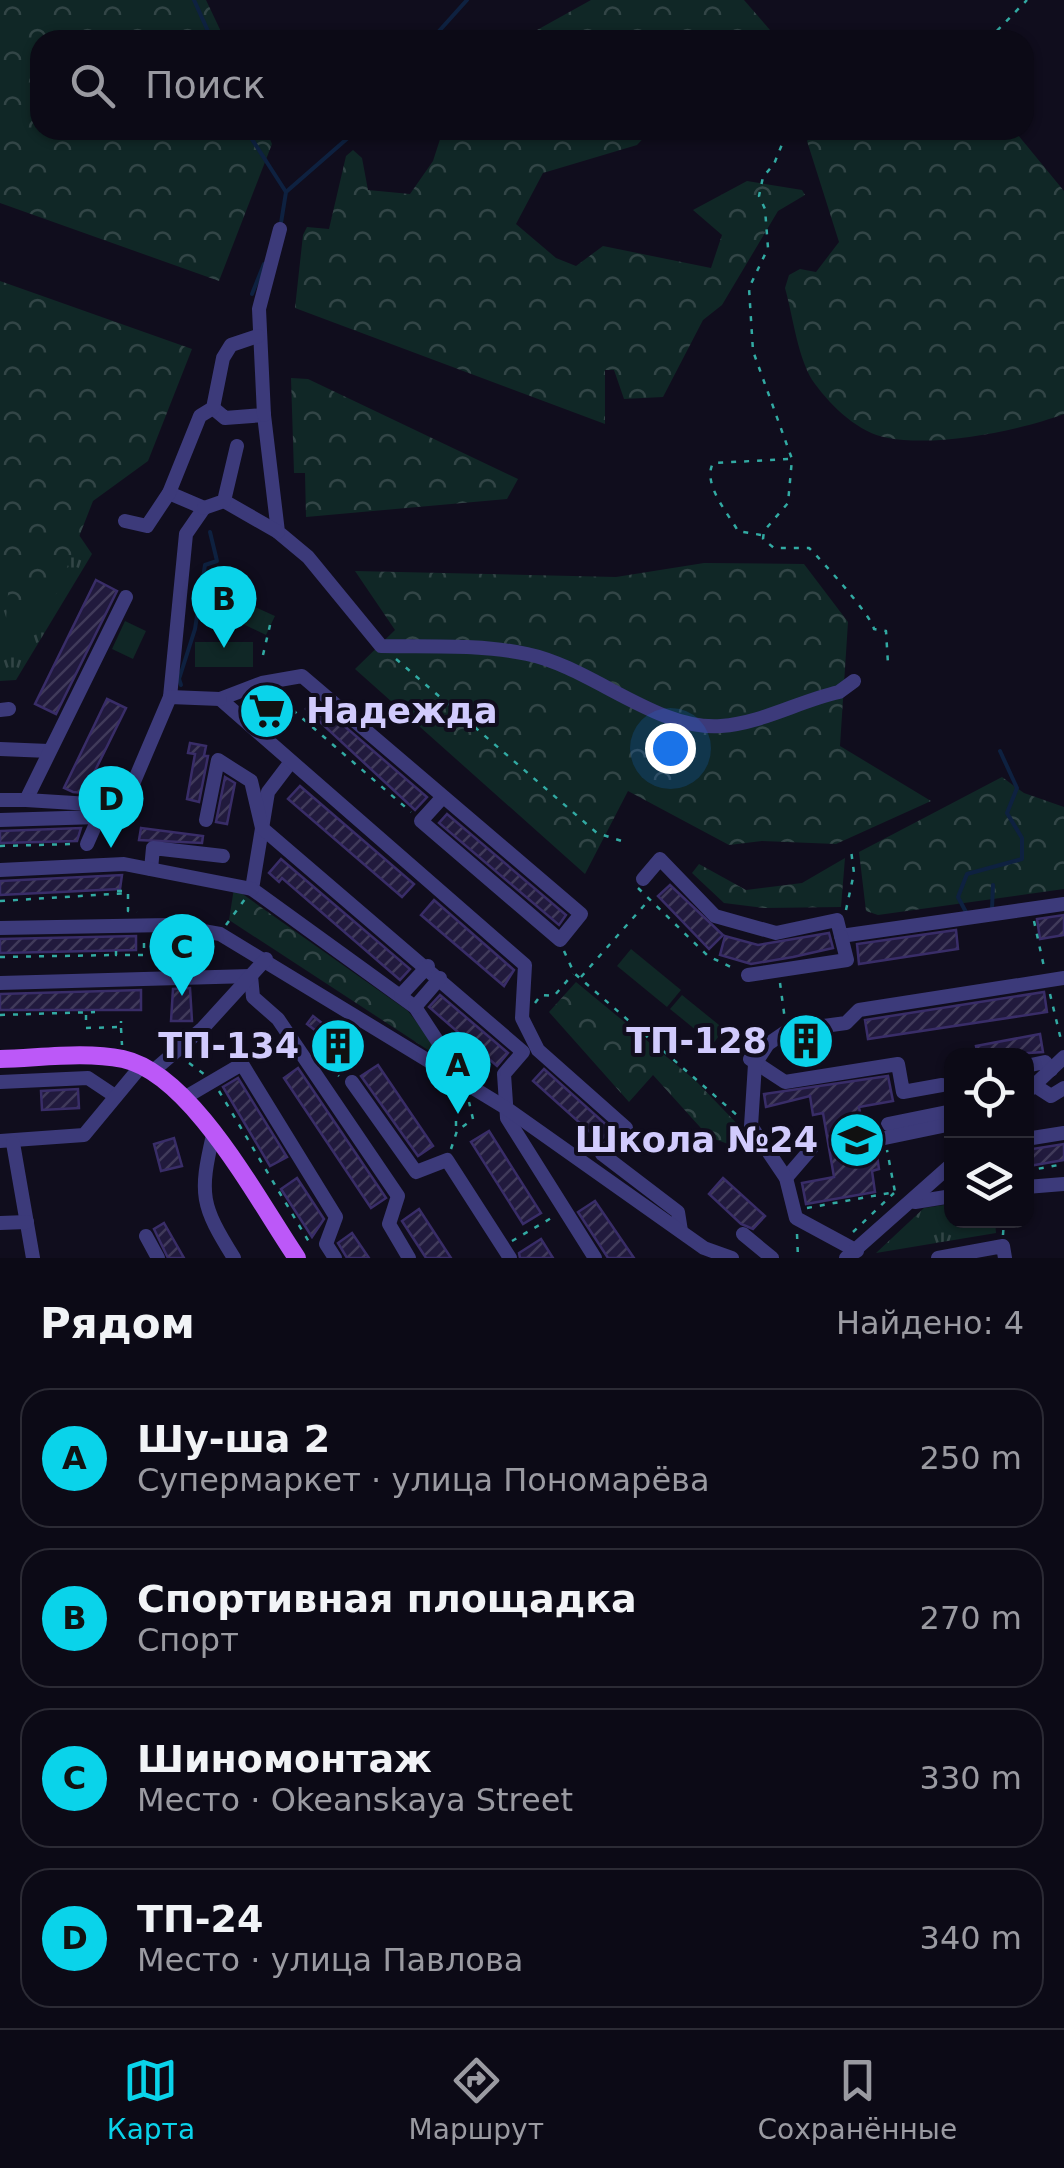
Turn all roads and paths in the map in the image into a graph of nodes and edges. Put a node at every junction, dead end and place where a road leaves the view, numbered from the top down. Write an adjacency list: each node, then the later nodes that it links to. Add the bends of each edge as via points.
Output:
1 (1028, 0): 2 (path)
2 (998, 30)
3 (784, 140): 9 (path, via 758,196 768,248 749,288 753,351)
4 (280, 229): 5 (street)
5 (258, 336): 6 (street, via 231,345); 7 (street)
6 (213, 408): 7 (street, via 225,418); 10 (street, via 200,416)
7 (264, 415): 14 (street)
8 (237, 446): 11 (street)
9 (792, 459): 15 (path, via 788,503); 15 (path, via 713,463 709,471 738,531)
10 (168, 493): 12 (street); 13 (street, via 147,526)
11 (224, 501): 12 (street); 14 (street)
12 (204, 508): 23 (street, via 186,534)
13 (125, 521)
14 (278, 532): 18 (street, via 308,557)
15 (764, 535): 20 (path, via 774,548 809,548 820,558 857,598 874,629 886,631)
16 (126, 596): 26 (street)
17 (270, 625): 19 (path)
18 (381, 646): 21 (street, via 529,654 660,713 719,726 839,692); 36 (path, via 597,833)
19 (263, 655)
20 (888, 664)
21 (854, 681)
22 (262, 683): 24 (street); 28 (street, via 302,676); 34 (path)
23 (170, 697): 24 (street); 31 (street, via 130,790)
24 (220, 699): 27 (street)
25 (0, 749): 26 (street)
26 (49, 751): 30 (street)
27 (290, 763): 35 (street, via 268,792); 73 (street, via 525,965)
28 (441, 799): 34 (street); 55 (street, via 581,914)
29 (0, 800): 30 (street)
30 (26, 800): 31 (street)
31 (102, 811): 32 (street); 37 (street)
32 (0, 820)
33 (206, 820): 35 (street, via 218,760 251,782)
34 (421, 821): 55 (street)
35 (262, 828): 44 (street); 58 (street)
36 (628, 843)
37 (87, 844): 38 (path)
38 (0, 846)
39 (852, 850): 54 (path)
40 (223, 856): 41 (street, via 154,848)
41 (151, 869): 42 (street, via 124,864); 44 (street)
42 (0, 870)
43 (643, 880): 48 (path, via 637,891); 54 (street, via 660,859 715,916 776,933 836,920)
44 (252, 889): 53 (path); 68 (street)
45 (117, 892): 46 (path)
46 (128, 893): 47 (path); 51 (path, via 128,912 137,911)
47 (0, 901)
48 (648, 901): 61 (path, via 708,956); 64 (path)
49 (1064, 904): 50 (street)
50 (1032, 910): 54 (street); 65 (path)
51 (140, 923): 52 (street); 53 (street); 56 (path, via 144,955)
52 (0, 928)
53 (220, 934): 57 (street)
54 (841, 936): 60 (street, via 847,960)
55 (560, 940): 59 (path)
56 (0, 957)
57 (266, 959): 62 (street); 92 (street)
58 (428, 966): 63 (street); 68 (street)
59 (574, 973): 64 (path); 73 (path)
60 (779, 973): 61 (street); 76 (path)
61 (748, 975)
62 (251, 976): 67 (street); 84 (street, via 203,1028); 134 (street, via 252,996 278,1020 398,1196 389,1224)
63 (440, 978): 69 (street); 96 (street, via 523,1052 504,1074)
64 (580, 978): 100 (path)
65 (1047, 978): 66 (street); 76 (street, via 859,1010 846,1023); 77 (path)
66 (1064, 978)
67 (0, 983)
68 (401, 996): 69 (street)
69 (415, 1006): 92 (street)
70 (86, 1012): 71 (path); 72 (path); 75 (path, via 86,1028)
71 (95, 1012)
72 (0, 1015)
73 (522, 1018): 122 (street, via 538,1050 626,1128 602,1154 678,1212)
74 (121, 1021): 75 (path)
75 (121, 1027): 80 (path)
76 (787, 1031): 81 (street)
77 (1064, 1047)
78 (1064, 1058): 85 (street)
79 (0, 1059): 80 (main road)
80 (122, 1059): 84 (main road)
81 (752, 1060): 89 (street, via 786,1082 898,1064 904,1092); 100 (street)
82 (189, 1063): 86 (path)
83 (1034, 1064): 85 (street, via 1045,1062)
84 (147, 1068): 94 (street); 95 (main road)
85 (1051, 1070): 90 (street)
86 (212, 1081): 95 (street); 125 (path, via 309,1242); 125 (street, via 242,1064 336,1217)
87 (0, 1082): 94 (street, via 88,1078)
88 (352, 1082): 108 (street, via 416,1172)
89 (942, 1084)
90 (1034, 1085)
91 (1064, 1088): 93 (street, via 1051,1096)
92 (466, 1089): 96 (street); 101 (path, via 474,1119)
93 (1034, 1090)
94 (115, 1096): 106 (street, via 84,1135)
95 (184, 1098): 104 (main road)
96 (506, 1108): 118 (street, via 520,1144); 122 (street)
97 (944, 1114): 103 (street)
98 (456, 1121): 101 (path)
99 (944, 1125): 103 (street)
100 (751, 1126): 112 (street)
101 (456, 1131): 108 (path)
102 (1064, 1133): 105 (street)
103 (884, 1134): 115 (path)
104 (213, 1136): 131 (street, via 201,1186); 132 (main road)
105 (1032, 1138)
106 (6, 1142): 120 (street)
107 (811, 1148): 112 (street)
108 (447, 1160): 127 (street)
109 (1064, 1164): 110 (path)
110 (1034, 1170)
111 (944, 1171): 117 (street)
112 (786, 1178): 119 (street)
113 (1064, 1184): 114 (street)
114 (1034, 1186)
115 (895, 1192): 119 (path); 126 (path)
116 (944, 1197): 117 (street)
117 (909, 1204): 126 (street)
118 (563, 1211): 127 (path); 135 (street)
119 (800, 1213): 126 (street); 138 (path)
120 (27, 1222): 121 (street); 129 (street)
121 (0, 1223)
122 (681, 1231): 128 (street)
123 (743, 1234): 137 (street)
124 (146, 1236): 130 (street)
125 (326, 1244): 133 (street)
126 (850, 1251)
127 (506, 1252)
128 (701, 1253): 136 (street)
129 (33, 1258)
130 (158, 1258)
131 (234, 1258)
132 (297, 1258)
133 (335, 1258)
134 (410, 1258)
135 (595, 1258)
136 (732, 1258)
137 (772, 1258)
138 (798, 1258)
139 (938, 1258): 140 (street, via 1003,1246)
140 (1004, 1258)

